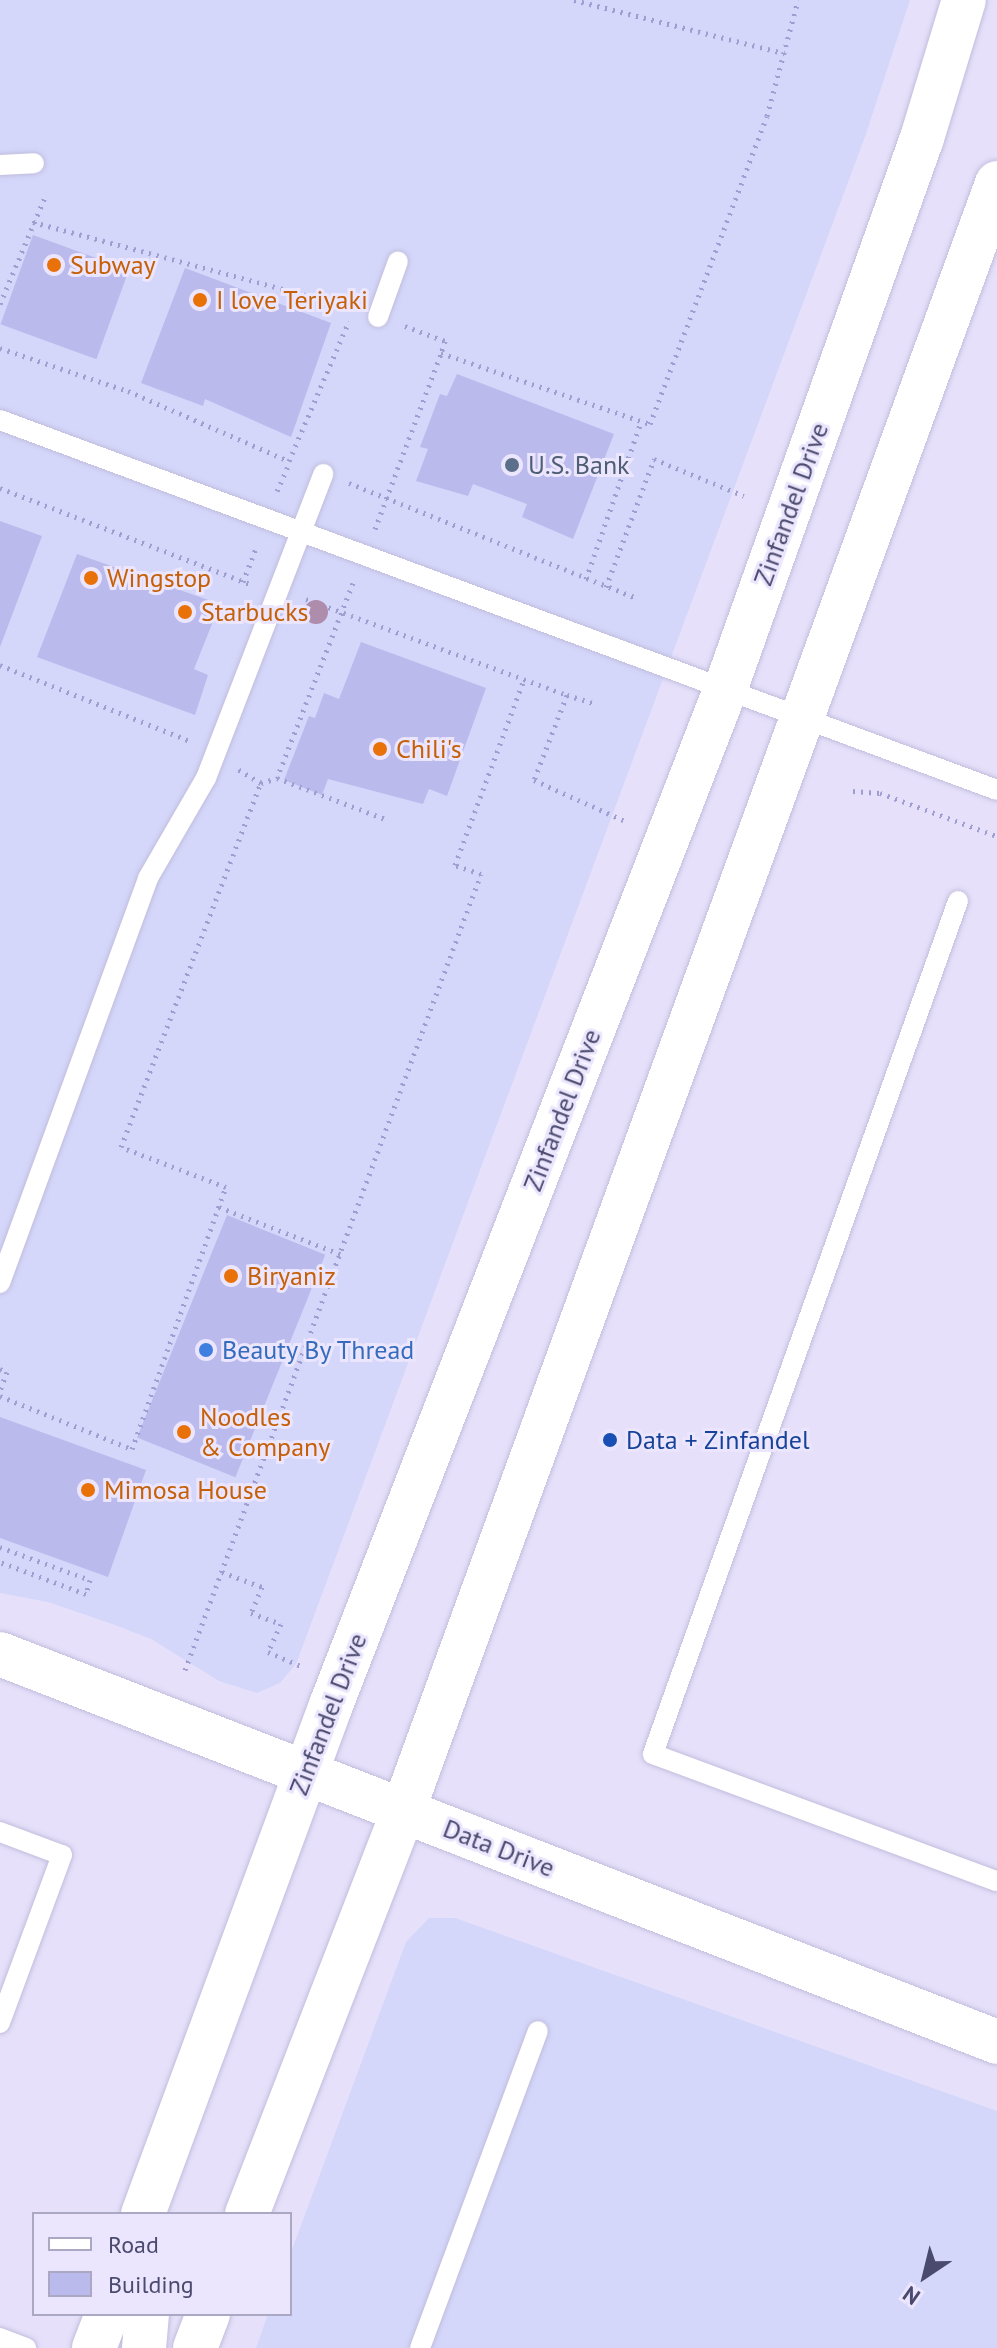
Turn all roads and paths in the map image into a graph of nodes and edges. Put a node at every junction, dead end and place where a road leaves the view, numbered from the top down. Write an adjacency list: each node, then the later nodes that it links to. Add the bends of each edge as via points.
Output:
1 (574, 0): 4 (path)
2 (798, 0): 16 (path, via 767,116 650,424)
3 (964, 0): 30 (main road, Zinfandel Drive, via 922,138)
4 (784, 53)
5 (34, 163): 6 (lane)
6 (0, 165)
7 (997, 183): 33 (main road)
8 (45, 197): 9 (path)
9 (33, 222): 11 (path); 13 (path, via 354,308 289,461 128,391)
10 (398, 261): 12 (lane)
11 (0, 304)
12 (378, 317): 14 (path, via 445,341)
13 (0, 348)
14 (441, 353): 16 (path); 20 (path)
15 (0, 420): 21 (lane)
16 (641, 422): 23 (path)
17 (323, 474): 20 (path); 21 (lane)
18 (0, 488): 25 (path, via 229,579)
19 (744, 496): 24 (path, via 654,459)
20 (387, 499): 22 (path); 23 (path)
21 (303, 534): 22 (lane); 25 (lane)
22 (365, 556): 27 (path); 30 (lane)
23 (586, 579): 24 (path)
24 (606, 587): 26 (path)
25 (279, 592): 27 (path); 35 (lane)
26 (637, 598)
27 (342, 609): 29 (path); 36 (path)
28 (0, 665): 34 (path, via 195,743)
29 (524, 679): 31 (path); 45 (path, via 455,865 481,874)
30 (725, 690): 33 (lane); 56 (main road, Zinfandel Drive)
31 (567, 695): 32 (path); 41 (path, via 534,780)
32 (593, 703)
33 (805, 720): 38 (lane); 57 (main road)
34 (200, 729)
35 (214, 755): 37 (path); 46 (lane, via 148,878)
36 (277, 778): 37 (path); 40 (path)
37 (261, 783): 44 (path, via 121,1147 226,1187)
38 (997, 790)
39 (853, 791): 42 (path, via 880,793)
40 (388, 820)
41 (623, 820)
42 (997, 836)
43 (958, 901): 59 (lane, via 653,1754)
44 (219, 1207): 45 (path); 49 (path, via 132,1449)
45 (340, 1254): 52 (path)
46 (0, 1283)
47 (0, 1369): 48 (path, via 7,1372)
48 (0, 1390)
49 (0, 1396)
50 (0, 1547): 51 (path, via 90,1580 86,1594)
51 (0, 1562)
52 (222, 1572): 54 (path, via 262,1587 251,1613 281,1624 268,1652); 55 (path)
53 (0, 1654): 56 (main road, Data Drive)
54 (305, 1668)
55 (185, 1670)
56 (306, 1773): 57 (main road, Data Drive); 63 (main road, Zinfandel Drive)
57 (403, 1811): 62 (main road, Data Drive); 64 (main road)
58 (0, 1832): 60 (lane, via 62,1855)
59 (997, 1881)
60 (0, 2023)
61 (538, 2031): 73 (lane)
62 (997, 2042)
63 (155, 2204)
64 (248, 2212)
65 (106, 2316): 70 (main road)
66 (147, 2316): 71 (main road)
67 (207, 2316): 72 (main road)
68 (0, 2338): 69 (lane)
69 (26, 2348)
70 (94, 2348)
71 (144, 2348)
72 (195, 2348)
73 (420, 2348)

